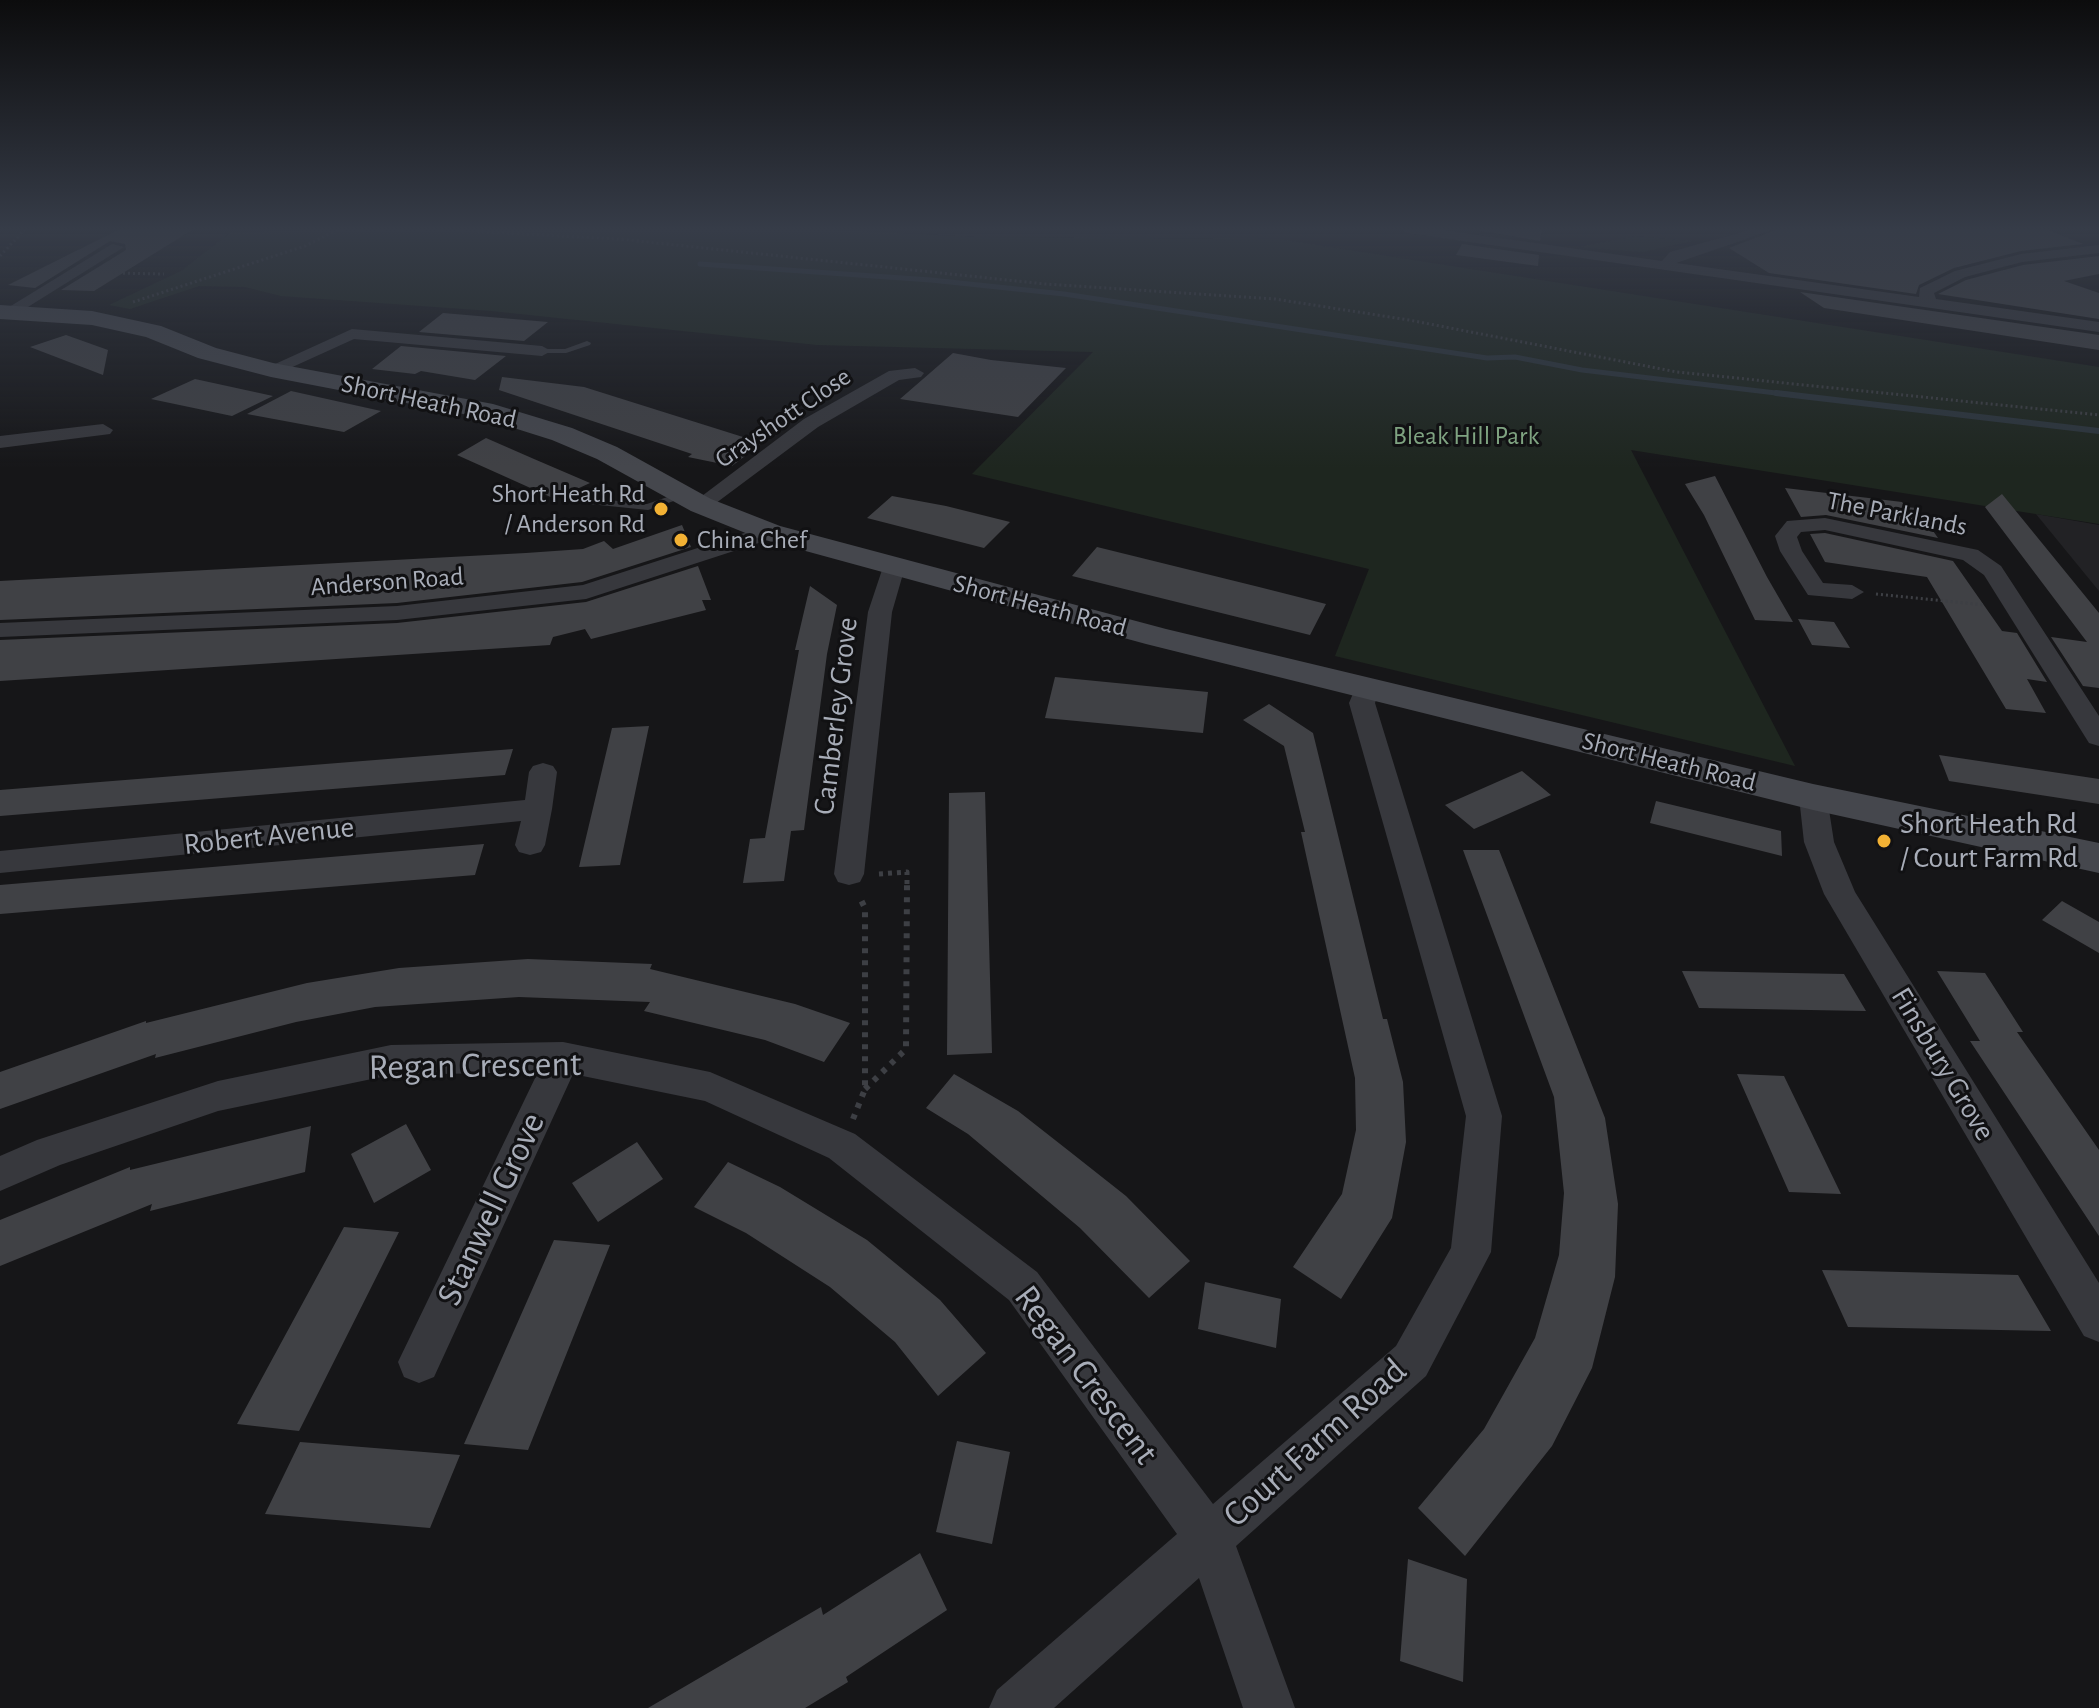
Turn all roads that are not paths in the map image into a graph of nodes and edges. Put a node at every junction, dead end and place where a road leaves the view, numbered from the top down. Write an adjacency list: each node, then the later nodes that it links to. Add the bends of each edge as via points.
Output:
1 (1979, 309): 3 (street)
2 (4, 312): 8 (street, Short Heath Road, via 92,318 153,331)
3 (2099, 327)
4 (487, 330): 6 (street)
5 (587, 343): 7 (lane, via 566,351)
6 (468, 345): 7 (street); 8 (street, via 352,334)
7 (542, 351)
8 (271, 370): 13 (street, Short Heath Road, via 484,410 584,443)
9 (915, 373): 13 (street, Grayshott Close, via 888,372)
10 (103, 430): 11 (street)
11 (0, 442)
12 (570, 499): 13 (lane, via 648,507)
13 (691, 500): 14 (street, Short Heath Road)
14 (769, 532): 15 (street, Short Heath Road); 17 (street, Anderson Road, via 586,592 397,613)
15 (894, 567): 18 (street, Short Heath Road); 26 (street, Camberley Grove, via 880,612)
16 (1852, 592): 19 (street, The Parklands, via 1816,590 1786,536 1795,526 1825,524 1970,555 1993,571)
17 (0, 630)
18 (1367, 688): 21 (street, Short Heath Road); 31 (street, Court Farm Road, via 1362,703 1484,1116 1471,1252 1411,1361)
19 (2099, 737)
20 (543, 772): 22 (street)
21 (1813, 797): 24 (street, Short Heath Road); 29 (street, Finsbury Grove, via 1819,842 1840,894)
22 (538, 809): 23 (street); 25 (street, Robert Avenue)
23 (530, 845)
24 (2099, 858)
25 (0, 862)
26 (849, 874)
27 (563, 1057): 28 (street, Regan Crescent, via 391,1060 218,1096); 30 (street, Stanwell Grove); 31 (street, Regan Crescent, via 710,1087 842,1146 1023,1286)
28 (0, 1174)
29 (2099, 1321)
30 (419, 1362)
31 (1209, 1538): 32 (street, Court Farm Road); 33 (street, Regan Crescent)
32 (1015, 1708)
33 (1269, 1708)

